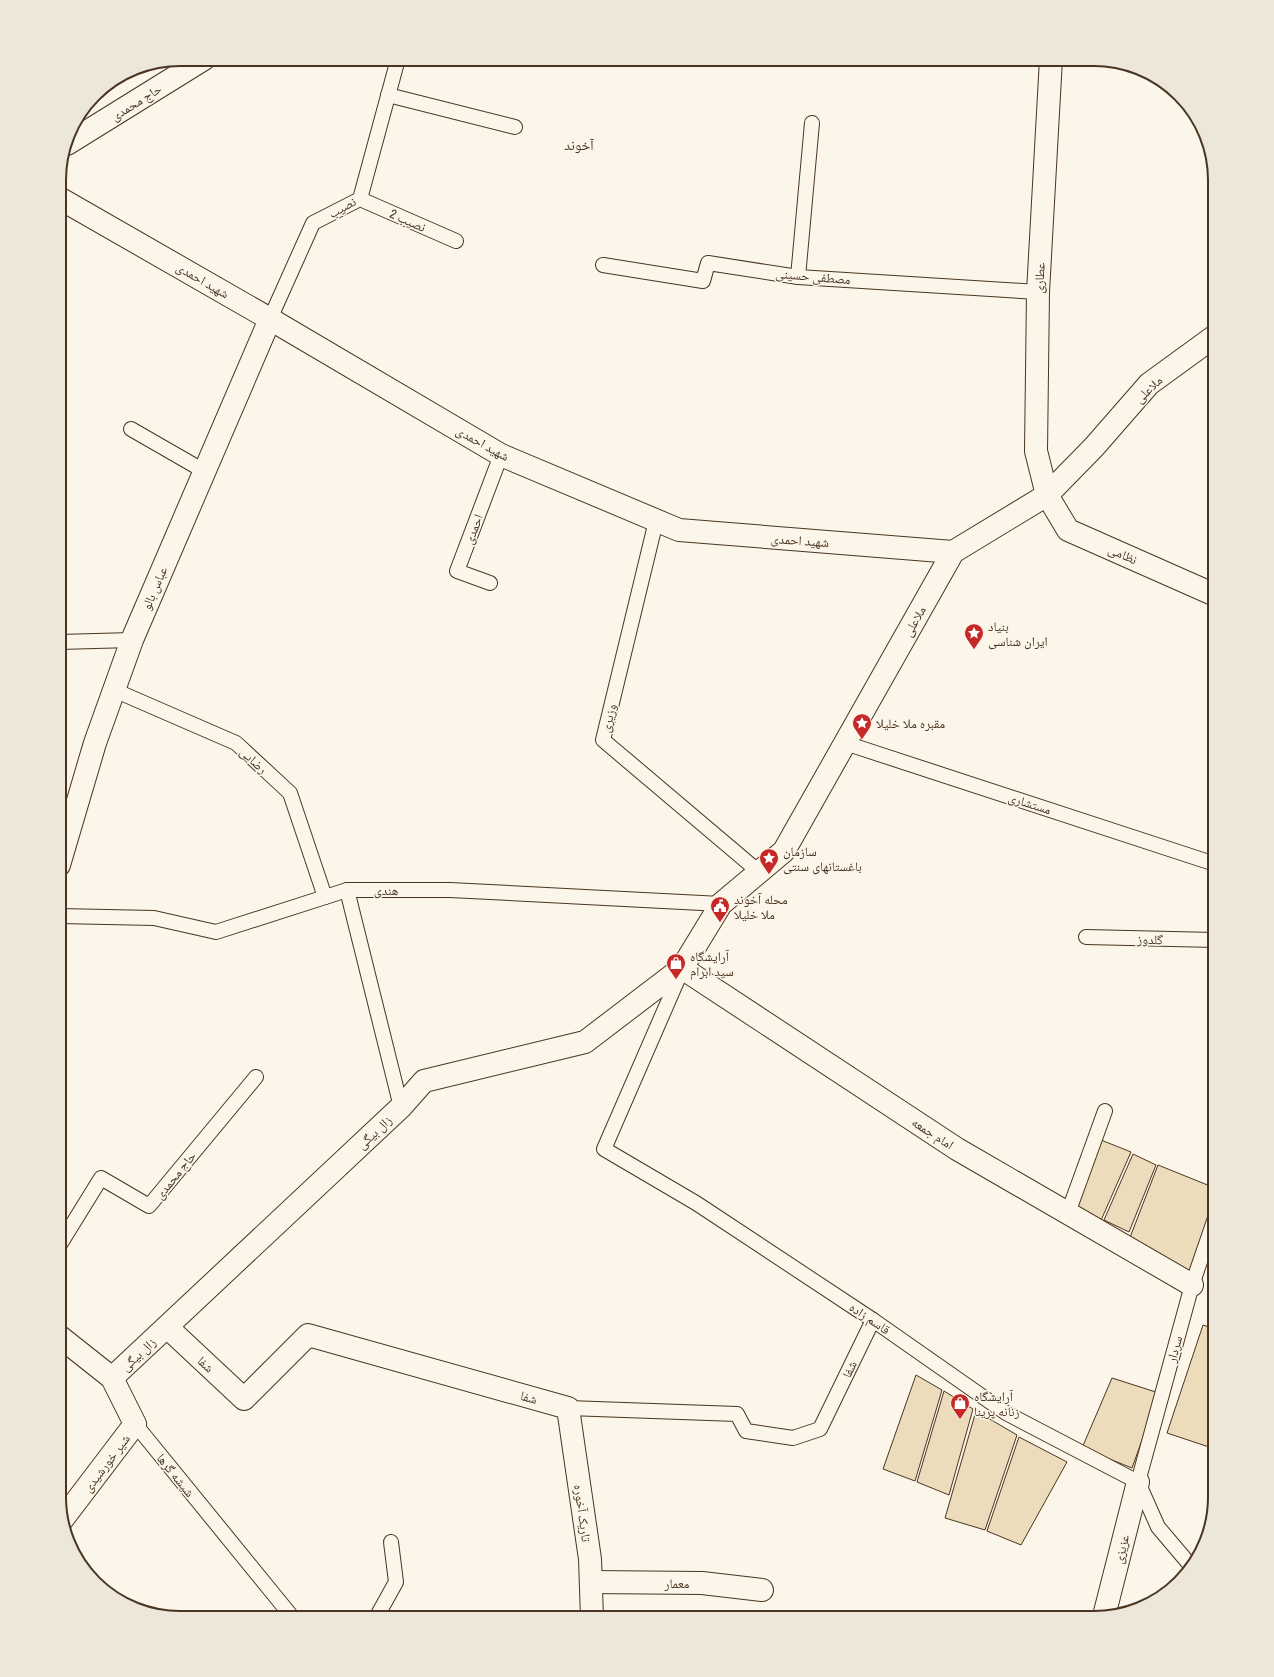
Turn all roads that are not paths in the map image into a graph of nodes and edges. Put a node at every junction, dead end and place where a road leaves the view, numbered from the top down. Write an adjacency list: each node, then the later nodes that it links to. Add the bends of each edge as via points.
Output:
1 (193, 66): 7 (street, حاج محمدی)
2 (396, 66): 4 (lane, نصیب)
3 (1051, 66): 13 (street, عطاری)
4 (388, 95): 6 (lane); 8 (lane, نصیب)
5 (812, 123): 12 (lane)
6 (515, 127)
7 (74, 140)
8 (360, 199): 10 (lane, نصیب 2); 14 (lane, نصیب, via 313,223)
9 (66, 202): 14 (street, شهید احمدی)
10 (456, 241)
11 (603, 265): 12 (lane, مصطفی حسینی, via 703,281 708,263)
12 (798, 277): 13 (lane, مصطفی حسینی)
13 (1038, 292): 19 (street, عطاری, via 1036,452)
14 (270, 319): 17 (street, شهید احمدی); 18 (street, عباس بالو)
15 (1208, 341): 19 (street, ملاعلی, via 1150,384)
16 (130, 429): 18 (lane)
17 (501, 455): 20 (street, شهید احمدی); 22 (lane, احمدی, via 457,571)
18 (204, 471): 24 (street, عباس بالو)
19 (1047, 495): 21 (street, ملاعلی); 23 (street, نظامی, via 1068,530)
20 (656, 521): 21 (street, شهید احمدی, via 679,530); 30 (lane, وزیری, via 602,740)
21 (953, 552): 27 (street, ملاعلی)
22 (490, 583)
23 (1208, 592)
24 (132, 640): 25 (lane); 26 (street, عباس بالو)
25 (66, 642)
26 (114, 690): 28 (street, عباس بالو, via 95,743); 32 (lane, رضایی, via 236,743 290,793)
27 (845, 743): 29 (lane, مستشاری); 30 (street, ملاعلی, via 784,851)
28 (66, 841)
29 (1208, 862)
30 (759, 872): 33 (street, ملاعلی)
31 (347, 890): 32 (lane, هندی); 33 (lane, هندی, via 450,890); 39 (lane)
32 (326, 897): 34 (lane, هندی, via 216,932 154,918)
33 (720, 904): 37 (street, ملاعلی)
34 (66, 916)
35 (1086, 937): 36 (lane, گلدوز)
36 (1208, 940)
37 (682, 968): 39 (street, زال بیگی, via 585,1042 424,1081); 41 (street, امام جمعه, via 958,1149); 45 (lane, قاسم زاده, via 604,1149 696,1203)
38 (256, 1077): 42 (lane, حاج محمدی, via 149,1206 102,1178)
39 (401, 1107): 46 (street, زال بیگی)
40 (1105, 1111): 41 (lane)
41 (1068, 1213): 44 (street, امام جمعه)
42 (66, 1235)
43 (1208, 1248): 44 (lane, سردار)
44 (1192, 1285): 51 (lane, سردار)
45 (873, 1320): 49 (lane, شفا, via 820,1429 793,1438 746,1431 738,1414); 51 (lane, قاسم زاده, via 1006,1413)
46 (167, 1327): 48 (street, زال بیگی); 49 (street, شفا, via 244,1399 308,1335)
47 (66, 1342): 48 (street, شیشه گرها)
48 (112, 1378): 50 (street, شیشه گرها)
49 (568, 1408): 55 (street, تاریک آخوره, via 590,1559)
50 (135, 1424): 52 (street, شیر خورشیدی); 58 (lane, شیشه گرها)
51 (1138, 1482): 54 (lane, via 1158,1528); 57 (street, عزیزی)
52 (67, 1513)
53 (391, 1542): 59 (lane, via 396,1582)
54 (1188, 1562)
55 (591, 1582): 56 (street, معمار, via 702,1583); 60 (street, تاریک آخوره)
56 (762, 1590)
57 (1105, 1610)
58 (287, 1611)
59 (380, 1611)
60 (592, 1611)

